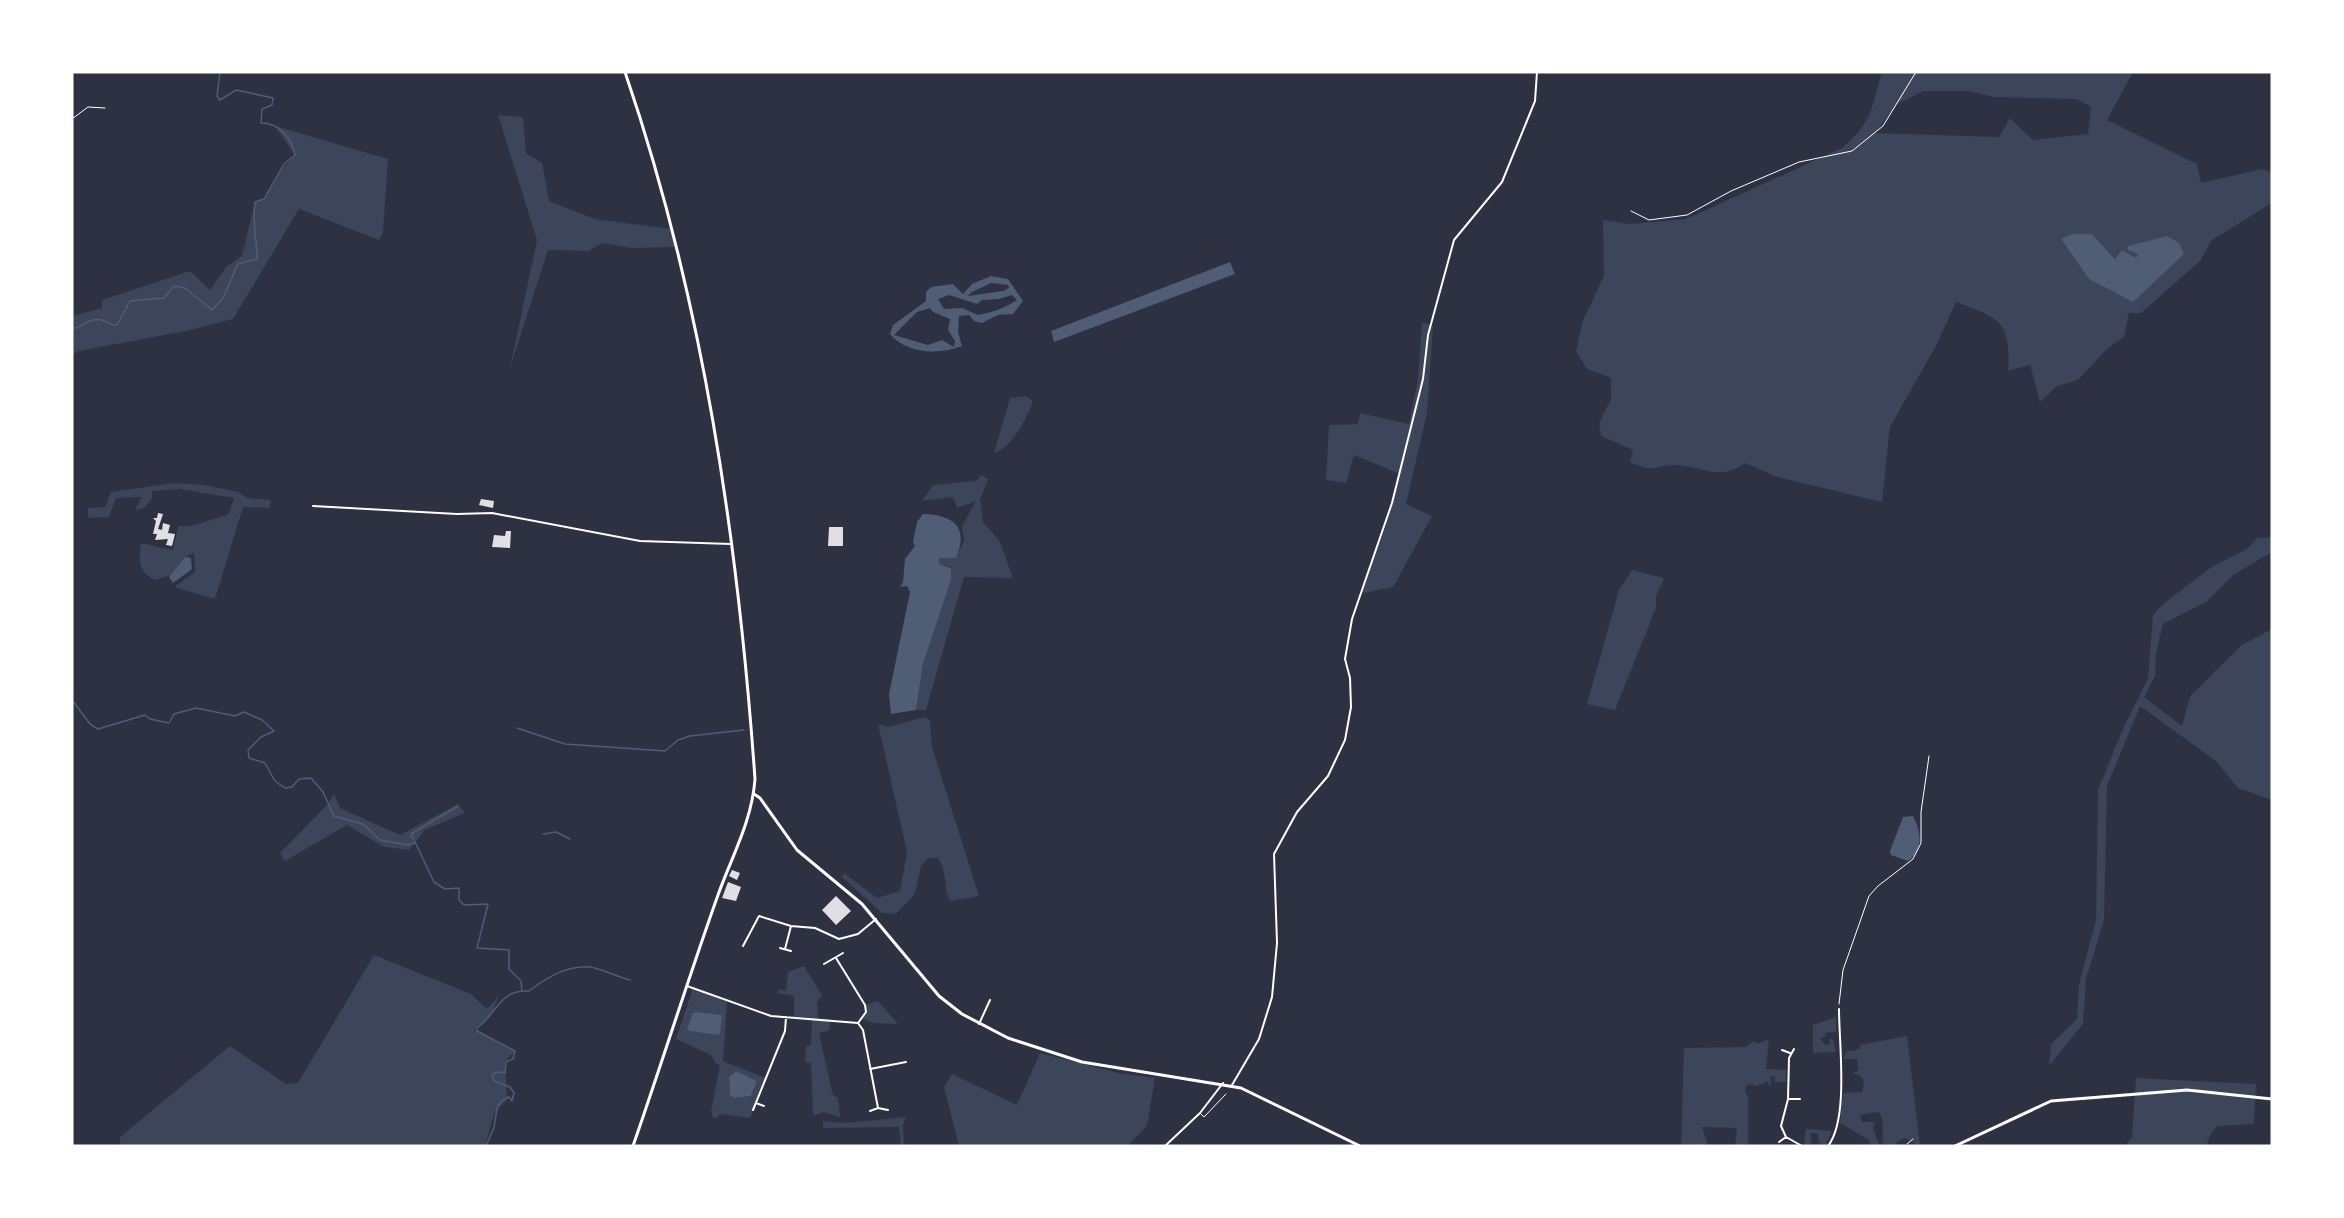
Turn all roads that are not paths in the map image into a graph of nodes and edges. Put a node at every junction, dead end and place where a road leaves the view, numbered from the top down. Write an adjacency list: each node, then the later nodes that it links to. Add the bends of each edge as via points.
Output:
1 (625, 72): 6 (main road, via 653,156 701,351)
2 (1537, 72): 29 (street, via 1535,101 1502,182 1454,240 1428,336 1423,379 1407,448 1381,540 1352,619 1345,659 1351,707 1345,740 1333,769 1297,812 1274,854 1277,943 1272,997 1259,1039)
3 (105, 108): 4 (lane, via 88,107)
4 (72, 119)
5 (313, 506): 6 (street, via 492,513 640,541)
6 (731, 544): 7 (main road, via 750,704)
7 (754, 794): 8 (main road, via 797,850 843,886); 17 (main road)
8 (876, 919): 9 (street, via 858,934 839,939 815,928); 22 (main road, via 939,996)
9 (791, 926): 10 (street, via 759,916); 12 (street)
10 (743, 946)
11 (780, 948): 12 (street)
12 (785, 949): 13 (street)
13 (791, 951)
14 (843, 953): 15 (street)
15 (836, 958): 16 (street); 21 (street, via 865,1005 866,1012)
16 (824, 964)
17 (687, 986): 20 (street, via 771,1016); 44 (main road)
18 (990, 1000): 22 (street)
19 (1839, 1009): 48 (street, via 1838,1113 1835,1134)
20 (786, 1017): 21 (street); 34 (street)
21 (858, 1023): 27 (street)
22 (979, 1024): 28 (main road, via 1082,1062)
23 (1794, 1049): 25 (street)
24 (1782, 1050): 25 (street)
25 (1790, 1053): 31 (street)
26 (906, 1062): 27 (street)
27 (870, 1070): 36 (street)
28 (1223, 1083): 29 (main road); 40 (street)
29 (1232, 1085): 46 (main road)
30 (1226, 1094): 40 (lane, via 1204,1117)
31 (1788, 1099): 33 (street); 41 (street, via 1781,1122)
32 (2272, 1099): 43 (main road, via 2187,1090 2051,1101)
33 (1800, 1100)
34 (756, 1103): 35 (street); 37 (street)
35 (764, 1106)
36 (878, 1108): 38 (street); 39 (street)
37 (753, 1110)
38 (888, 1110)
39 (870, 1111)
40 (1200, 1113): 45 (street)
41 (1786, 1137): 42 (street); 47 (street)
42 (1779, 1142)
43 (1964, 1144): 49 (main road)
44 (633, 1146)
45 (1165, 1146)
46 (1360, 1146)
47 (1802, 1146)
48 (1828, 1146)
49 (1955, 1146)

